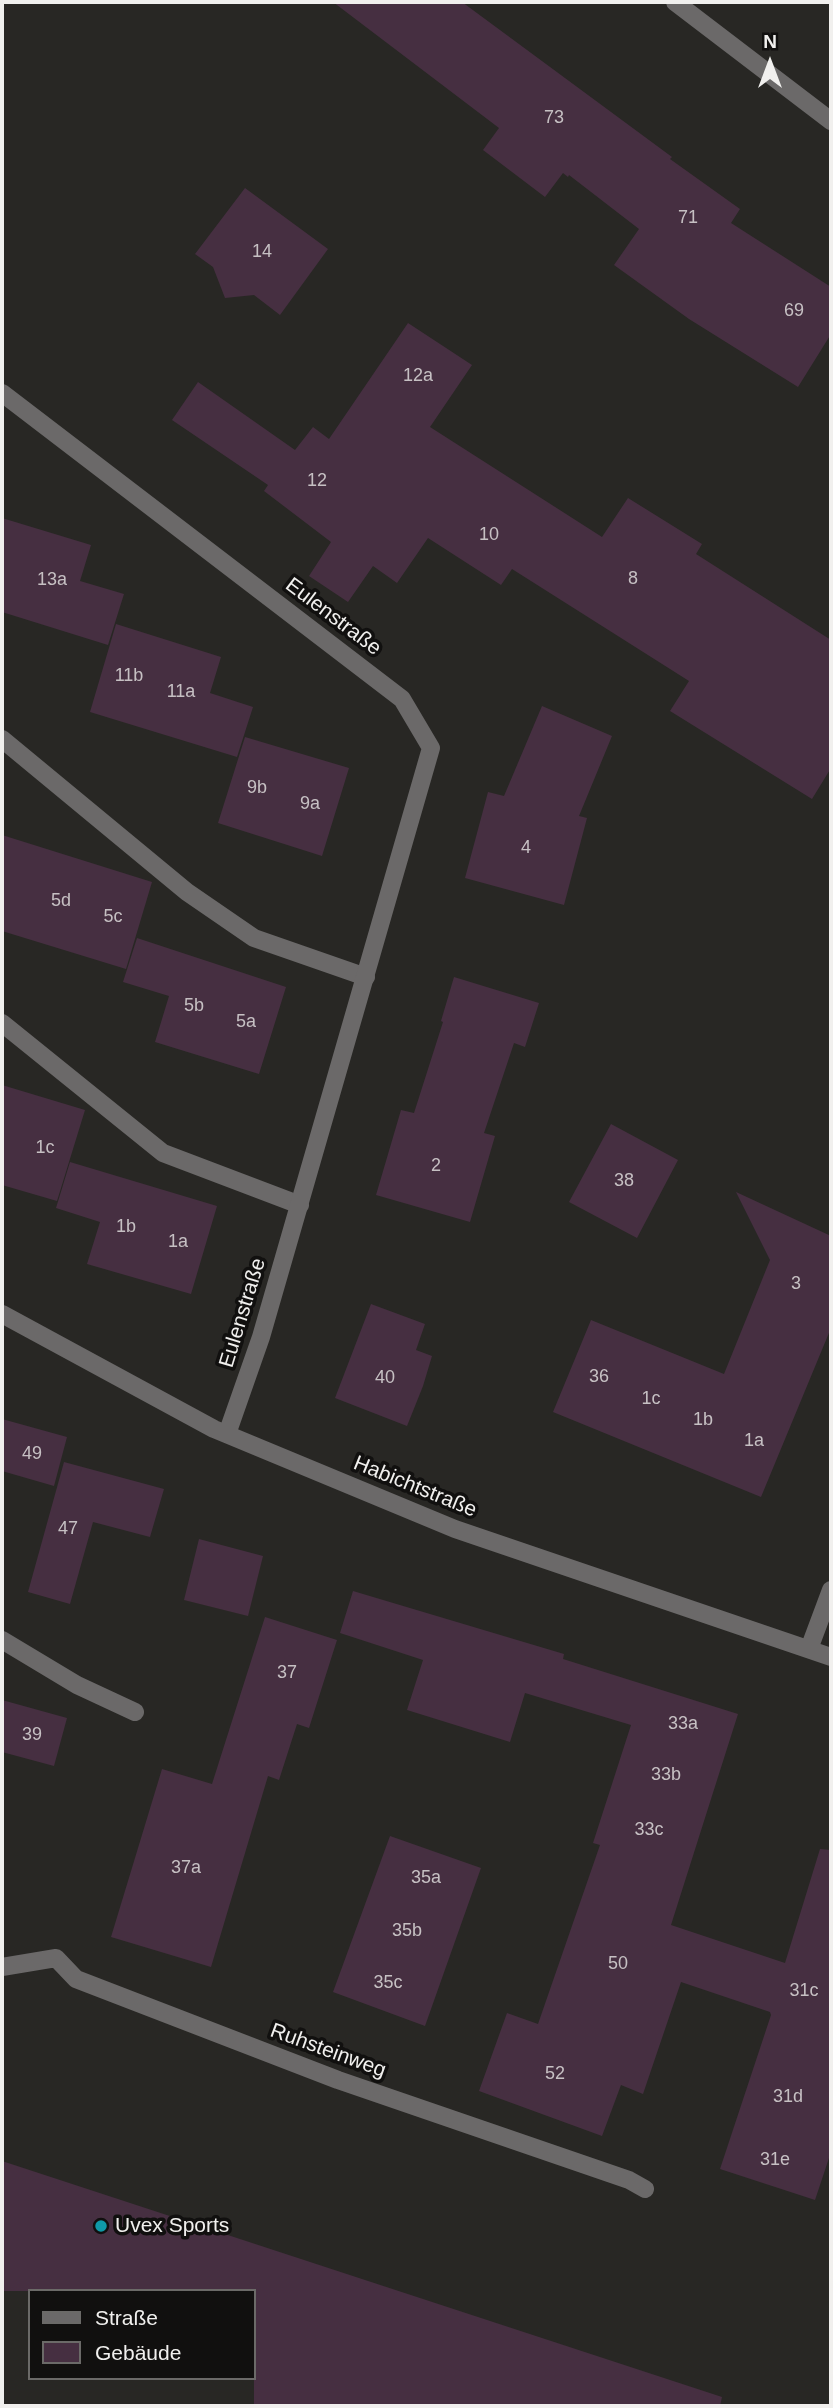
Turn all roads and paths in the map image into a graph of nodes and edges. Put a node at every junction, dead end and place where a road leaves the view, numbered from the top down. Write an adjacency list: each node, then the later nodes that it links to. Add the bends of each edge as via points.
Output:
1 (675, 2): 2 (street)
2 (831, 121)
3 (2, 393): 5 (street, Eulenstraße, via 402,699 431,748)
4 (2, 739): 5 (street, via 187,892 254,938)
5 (366, 977): 7 (street, Eulenstraße)
6 (2, 1023): 7 (street, via 163,1153)
7 (300, 1205): 9 (street, Eulenstraße)
8 (2, 1314): 9 (street, Habichtstraße)
9 (227, 1434): 12 (street, Habichtstraße, via 455,1530)
10 (831, 1590): 12 (street)
11 (2, 1640): 14 (street, via 77,1685)
12 (809, 1649): 13 (street, Habichtstraße)
13 (831, 1657)
14 (135, 1712)
15 (2, 1968): 16 (street, Ruhsteinweg, via 56,1958 76,1979 338,2080)
16 (645, 2189)

